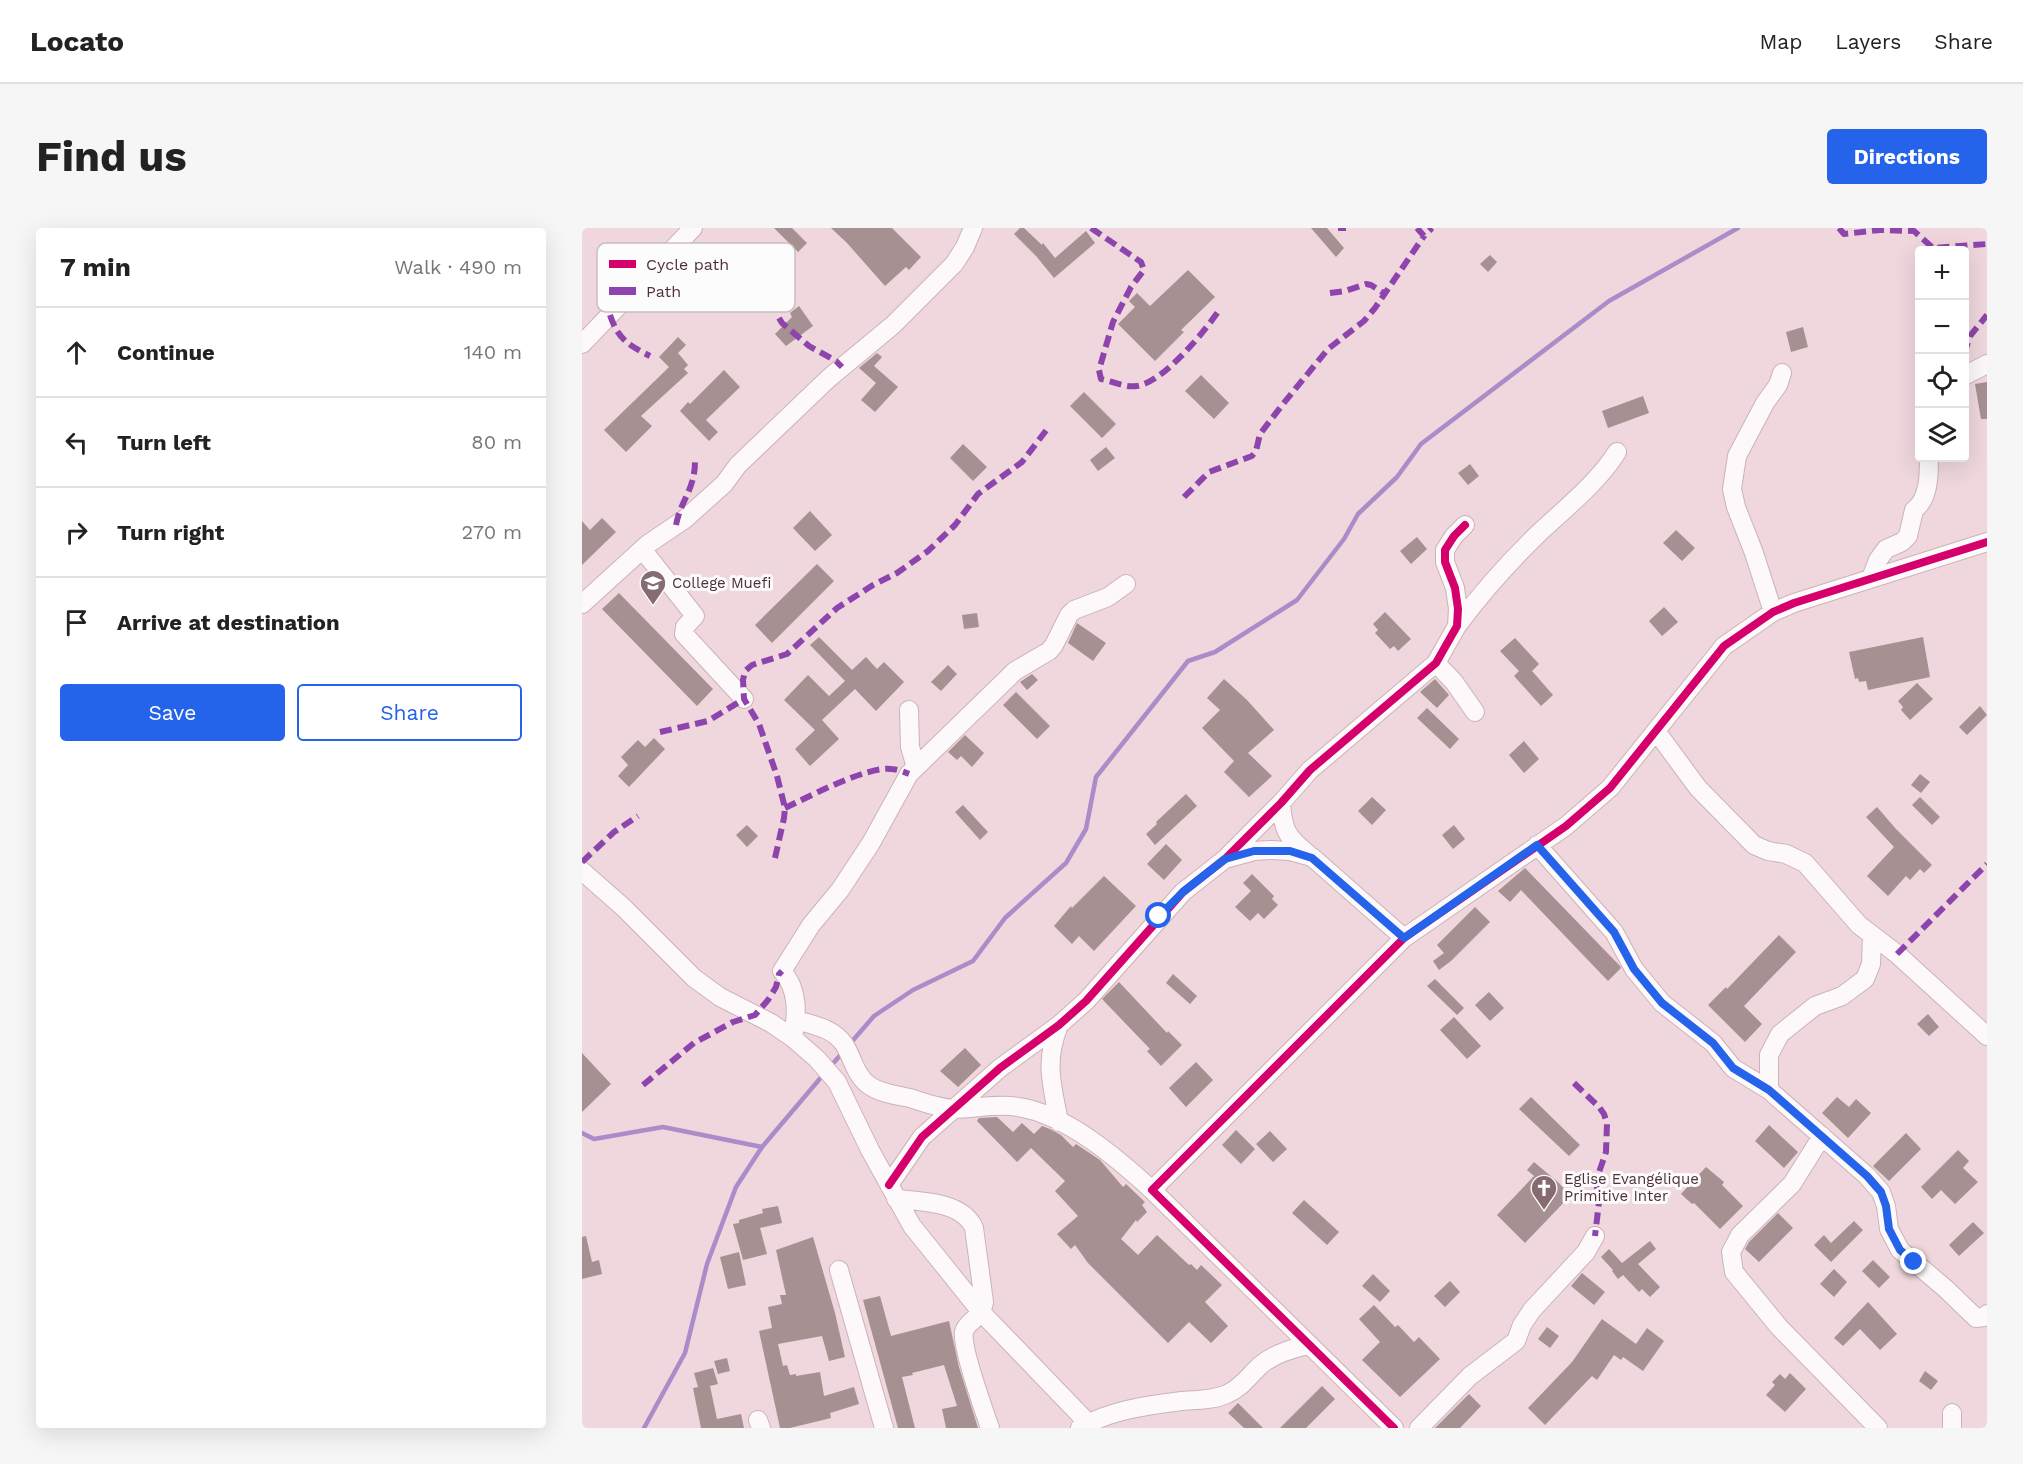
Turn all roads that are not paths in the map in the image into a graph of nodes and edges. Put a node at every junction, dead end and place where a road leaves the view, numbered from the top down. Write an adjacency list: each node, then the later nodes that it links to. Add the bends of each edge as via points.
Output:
1 (693, 228): 3 (street)
2 (974, 228): 13 (street, via 954,264 893,325 829,378 685,519)
3 (679, 243)
4 (613, 312): 5 (street)
5 (582, 344)
6 (1987, 364): 8 (street)
7 (1782, 373): 17 (street, via 1737,456 1732,489)
8 (1969, 374)
9 (1617, 452): 18 (street, via 1604,471 1482,592)
10 (1929, 462): 14 (street, via 1924,497 1914,510 1908,536 1886,549)
11 (1465, 525): 18 (street, via 1445,550 1445,562 1455,588)
12 (1987, 542): 14 (street)
13 (642, 549): 16 (street); 20 (street, via 695,616 684,634)
14 (1871, 578): 17 (street)
15 (1126, 584): 24 (street, via 1108,597 1074,610 1049,651 1015,671)
16 (582, 604)
17 (1773, 612): 23 (street, via 1724,646)
18 (1456, 626): 19 (street)
19 (1436, 663): 22 (street); 25 (street, via 1316,764)
20 (744, 699)
21 (909, 710): 24 (street, via 910,747)
22 (1475, 712)
23 (1656, 731): 26 (street, via 1610,788); 30 (street, via 1698,788 1754,845 1805,863 1851,917)
24 (916, 767): 33 (street, via 861,859 782,971 794,988)
25 (1281, 803): 27 (street, via 1282,824 1289,837); 28 (street)
26 (1537, 845): 31 (street); 35 (street, via 1614,932 1634,969 1662,1003 1713,1043 1733,1068)
27 (1312, 858): 28 (street, via 1270,850); 31 (street)
28 (1225, 859): 32 (street, via 1175,900)
29 (582, 871): 33 (street, via 720,998 771,1023)
30 (1872, 935): 34 (street); 35 (street, via 1871,964 1865,979 1842,996 1815,1006 1780,1034 1769,1055)
31 (1404, 938): 39 (street)
32 (1059, 1025): 36 (street, via 1000,1068); 37 (street, via 1050,1071)
33 (795, 1029): 36 (street, via 822,1028 834,1034 843,1043 860,1077 870,1086 935,1107); 40 (street, via 837,1082)
34 (1987, 1036)
35 (1769, 1090): 38 (street)
36 (956, 1109): 37 (street, via 1017,1107 1035,1110); 40 (street, via 921,1137)
37 (1059, 1122): 39 (street, via 1105,1150)
38 (1822, 1136): 44 (street, via 1881,1192 1889,1229 1900,1250 1976,1318); 51 (street, via 1792,1184 1740,1235 1731,1252 1734,1272 1779,1327)
39 (1152, 1191): 45 (street)
40 (893, 1192): 43 (street, via 925,1245); 43 (street, via 935,1203 971,1220 984,1302)
41 (1595, 1236): 50 (street, via 1586,1252 1532,1310 1516,1341 1470,1376)
42 (839, 1270): 47 (street)
43 (982, 1313): 46 (street); 48 (street, via 964,1333)
44 (1987, 1314)
45 (1308, 1345): 46 (street, via 1288,1350 1262,1364 1227,1395 1149,1405); 49 (street)
46 (1084, 1426)
47 (884, 1428)
48 (990, 1428)
49 (1394, 1428)
50 (1419, 1428)
51 (1878, 1428)

